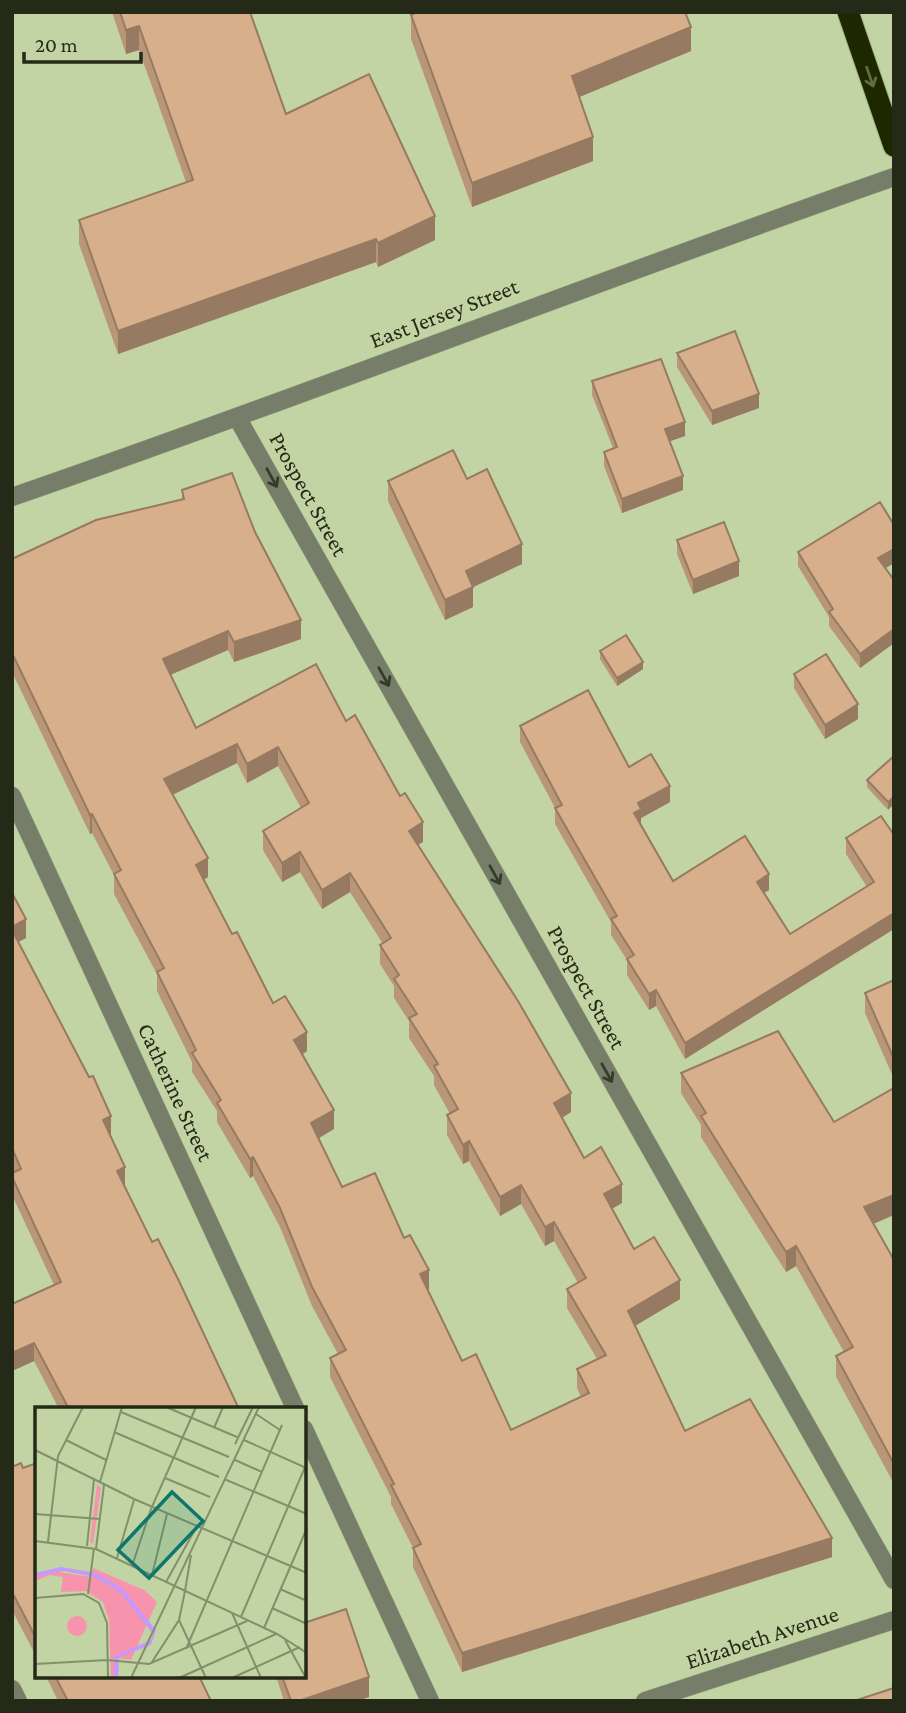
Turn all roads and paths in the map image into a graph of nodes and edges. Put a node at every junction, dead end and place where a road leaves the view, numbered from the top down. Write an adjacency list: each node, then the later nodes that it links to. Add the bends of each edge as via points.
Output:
1 (848, 12): 2 (highway, one-way to 2)
2 (894, 146)
3 (894, 177): 4 (street, East Jersey Street, via 665,257)
4 (238, 419): 5 (street, East Jersey Street); 9 (street, Prospect Street, one-way to 9)
5 (12, 497)
6 (12, 796): 7 (street, Catherine Street)
7 (294, 1407)
8 (306, 1433): 13 (street)
9 (894, 1580)
10 (894, 1620): 14 (street, Elizabeth Avenue)
11 (12, 1689): 12 (street)
12 (18, 1701)
13 (430, 1701)
14 (645, 1701)

